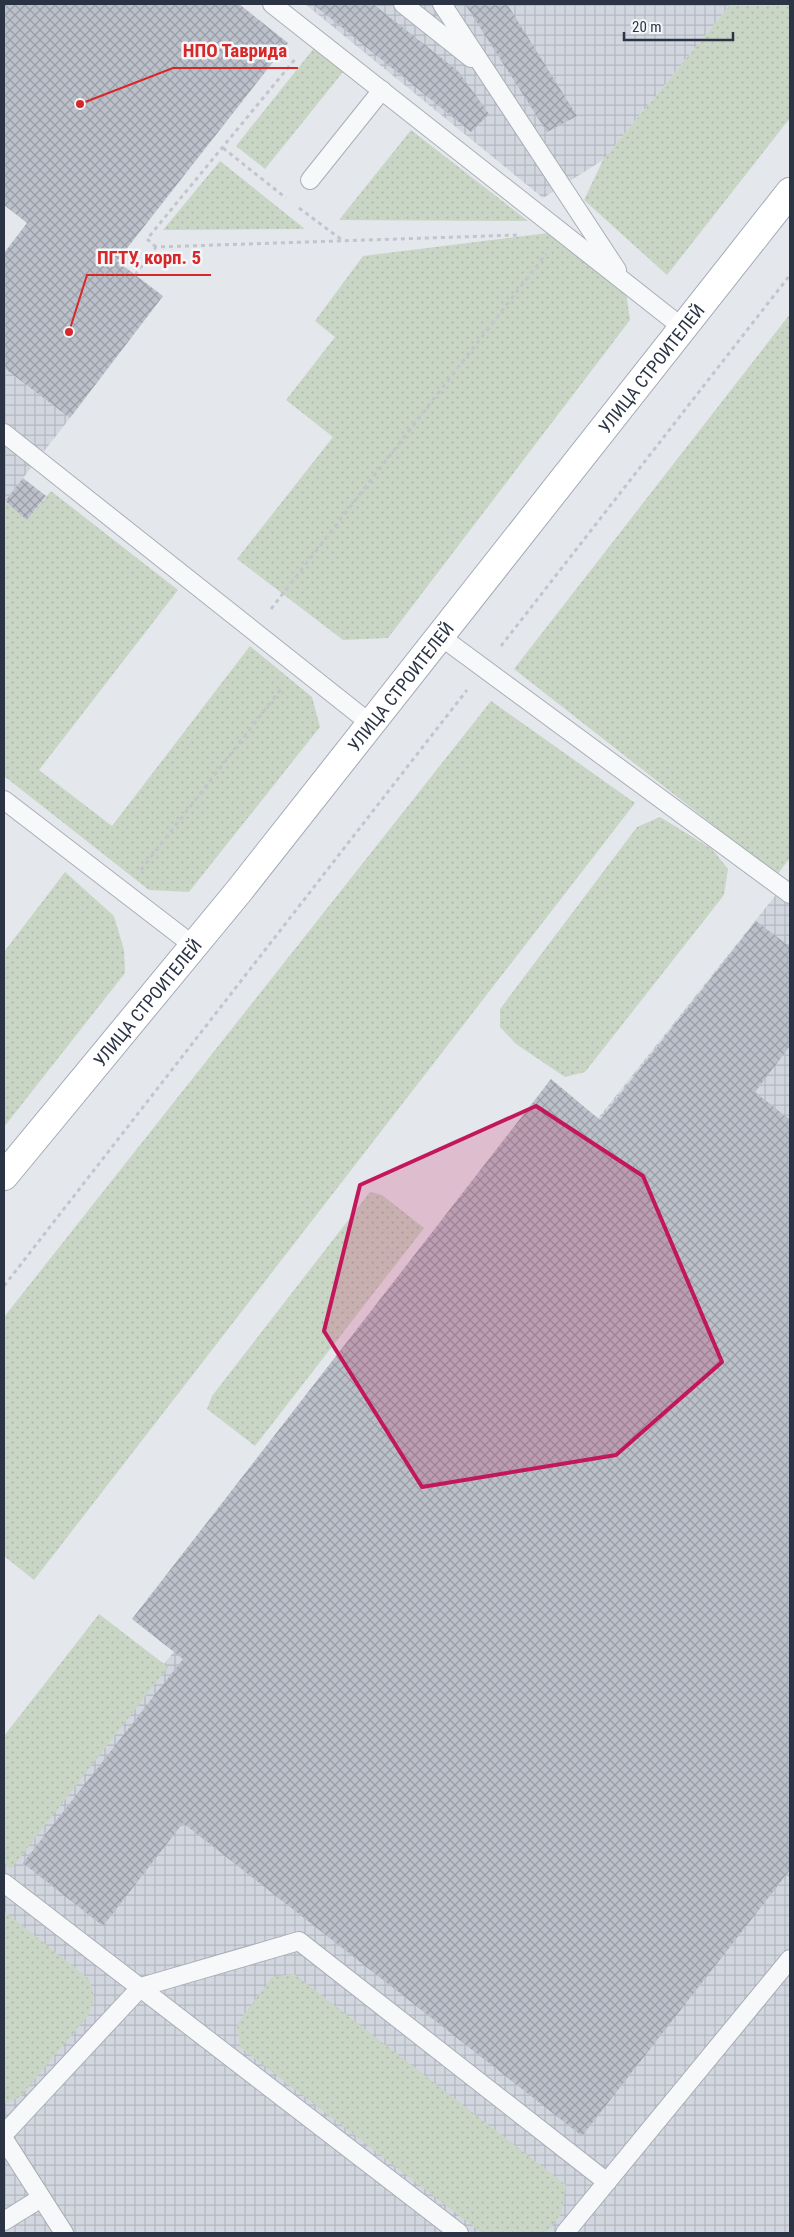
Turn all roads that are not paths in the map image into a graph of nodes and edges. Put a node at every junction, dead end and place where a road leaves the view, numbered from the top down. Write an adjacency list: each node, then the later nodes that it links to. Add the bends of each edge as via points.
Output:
1 (272, 4): 5 (lane)
2 (403, 4): 4 (lane)
3 (442, 4): 4 (lane)
4 (483, 66): 8 (lane)
5 (382, 90): 6 (lane); 8 (lane)
6 (310, 180)
7 (790, 192): 9 (main road, УЛИЦА СТРОИТЕЛЕЙ)
8 (626, 283): 9 (lane)
9 (683, 328): 11 (main road, УЛИЦА СТРОИТЕЛЕЙ)
10 (4, 433): 12 (lane)
11 (440, 636): 12 (main road, УЛИЦА СТРОИТЕЛЕЙ); 14 (lane)
12 (371, 724): 15 (main road, УЛИЦА СТРОИТЕЛЕЙ)
13 (4, 800): 15 (lane)
14 (790, 894)
15 (194, 946): 16 (main road, УЛИЦА СТРОИТЕЛЕЙ)
16 (4, 1174)
17 (4, 1884): 19 (lane)
18 (790, 1959): 22 (lane)
19 (141, 1987): 20 (lane); 22 (lane, via 298,1941); 26 (lane)
20 (4, 2134)
21 (4, 2139): 23 (lane)
22 (607, 2182): 27 (lane)
23 (41, 2198): 24 (lane); 25 (lane)
24 (4, 2222)
25 (64, 2233)
26 (459, 2233)
27 (565, 2233)

